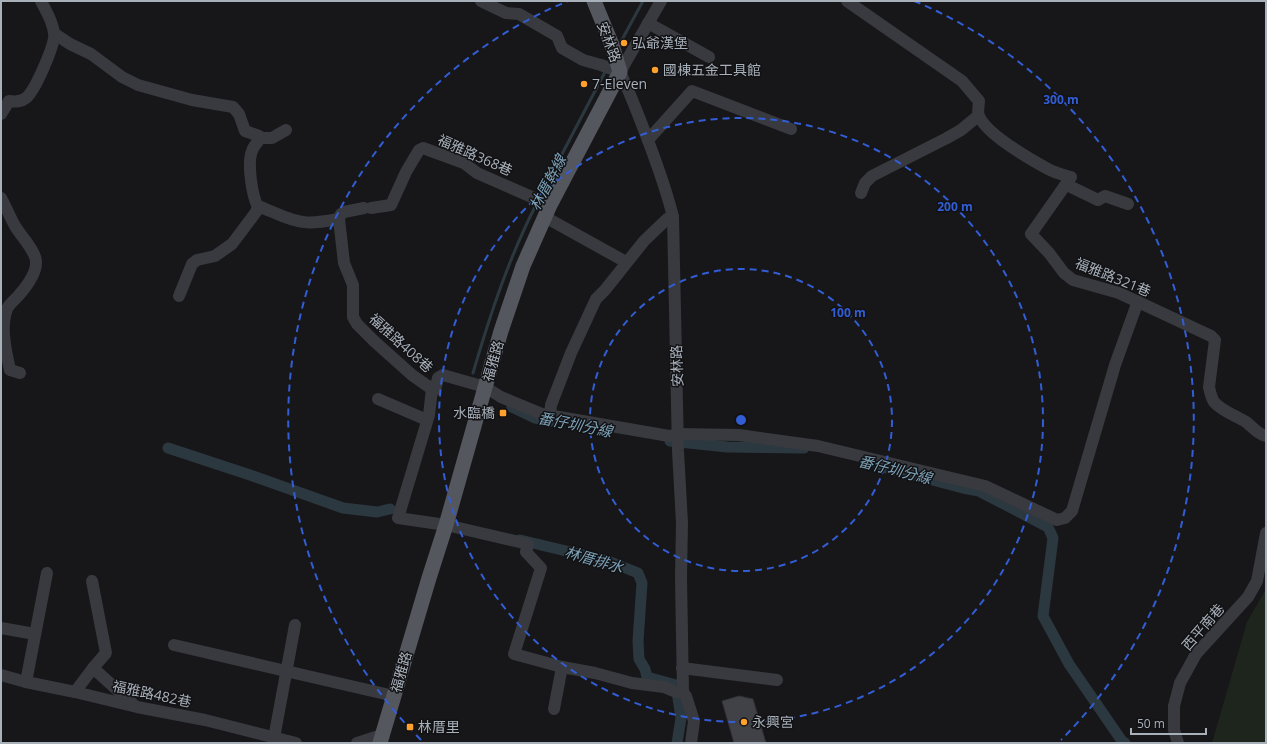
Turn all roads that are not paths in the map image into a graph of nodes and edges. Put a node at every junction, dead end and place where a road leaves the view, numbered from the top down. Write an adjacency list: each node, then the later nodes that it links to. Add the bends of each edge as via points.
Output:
1 (41, 1): 7 (street)
2 (481, 1): 9 (street, via 506,13 519,14 557,36 562,48 583,60)
3 (594, 1): 9 (main road, 安林路, via 612,46)
4 (661, 1): 6 (street, 福雅路)
5 (848, 1): 11 (street, via 962,81 979,101)
6 (648, 23): 8 (street); 9 (street, 福雅路)
7 (55, 34): 10 (street, via 52,47 32,91 18,102 9,101); 14 (street, via 138,85 192,100 233,107 239,114 245,131)
8 (709, 57)
9 (617, 68): 15 (street, 安林路, via 630,92); 21 (main road, 福雅路)
10 (1, 114)
11 (978, 116): 16 (street, via 990,131 1019,152 1049,170 1071,177); 17 (street, via 947,138 872,176 865,183)
12 (791, 129): 15 (street, via 692,91)
13 (286, 130): 14 (street, via 272,138)
14 (259, 138): 20 (street, via 252,151 250,174 254,200)
15 (648, 140): 22 (street, 安林路)
16 (1067, 185): 19 (street, via 1098,200 1105,196); 26 (street, 福雅路321巷, via 1031,234 1073,280)
17 (861, 193)
18 (1, 198): 27 (street, via 37,262 34,273 7,310 3,327 10,370)
19 (1128, 204)
20 (258, 207): 23 (street, via 303,223); 25 (street, via 232,244 215,256 197,260 192,264)
21 (547, 208): 23 (street, 福雅路368巷, via 532,197 477,173 464,163 423,148 419,150 406,172 391,205 344,212); 24 (street, 福雅路368巷); 28 (main road, 福雅路, via 501,331)
22 (673, 216): 24 (street, via 644,241); 33 (street, 安林路)
23 (339, 219): 29 (street, 福雅路408巷, via 344,263 353,285 353,317 374,341)
24 (626, 262): 31 (street, via 596,299 571,354 551,405)
25 (179, 296)
26 (1138, 301): 33 (street, via 1115,365 1072,511 1065,518 1057,520 985,486 818,446 739,435); 34 (street, 福雅路321巷, via 1202,331 1215,340 1210,394 1221,407)
27 (20, 374)
28 (485, 387): 29 (street, 福雅路408巷, via 444,375 438,378 435,390); 31 (street, via 501,397); 35 (main road, 福雅路)
29 (432, 389): 32 (street)
30 (378, 399): 32 (street)
31 (550, 416): 33 (street)
32 (427, 420): 35 (street, via 398,518)
33 (679, 436): 45 (street, 安林路)
34 (1266, 436)
35 (446, 526): 43 (street, via 528,544 526,552 541,568 514,654); 52 (main road, 福雅路)
36 (1266, 532): 60 (street, 西平南巷, via 1257,581 1248,597 1196,654 1180,683 1174,706 1174,730)
37 (47, 573): 41 (street)
38 (92, 582): 44 (street, via 106,653)
39 (295, 625): 46 (street)
40 (1, 628): 41 (street)
41 (35, 634): 49 (street)
42 (174, 645): 46 (street)
43 (562, 667): 51 (street); 54 (street)
44 (93, 668): 50 (street); 53 (street)
45 (682, 668): 48 (street); 51 (street, 安林路)
46 (286, 670): 52 (street); 55 (street)
47 (1, 675): 49 (street, 福雅路482巷)
48 (777, 680)
49 (26, 682): 50 (street, 福雅路482巷)
50 (75, 692): 53 (street, 福雅路482巷)
51 (683, 692): 59 (street, 安林路, via 694,721)
52 (394, 696): 56 (main road, 福雅路)
53 (137, 707): 55 (street, 福雅路482巷, via 205,720)
54 (554, 710)
55 (274, 738): 57 (street, 福雅路482巷)
56 (381, 739): 58 (street)
57 (296, 743)
58 (357, 743)
59 (691, 743)
60 (1178, 743)

